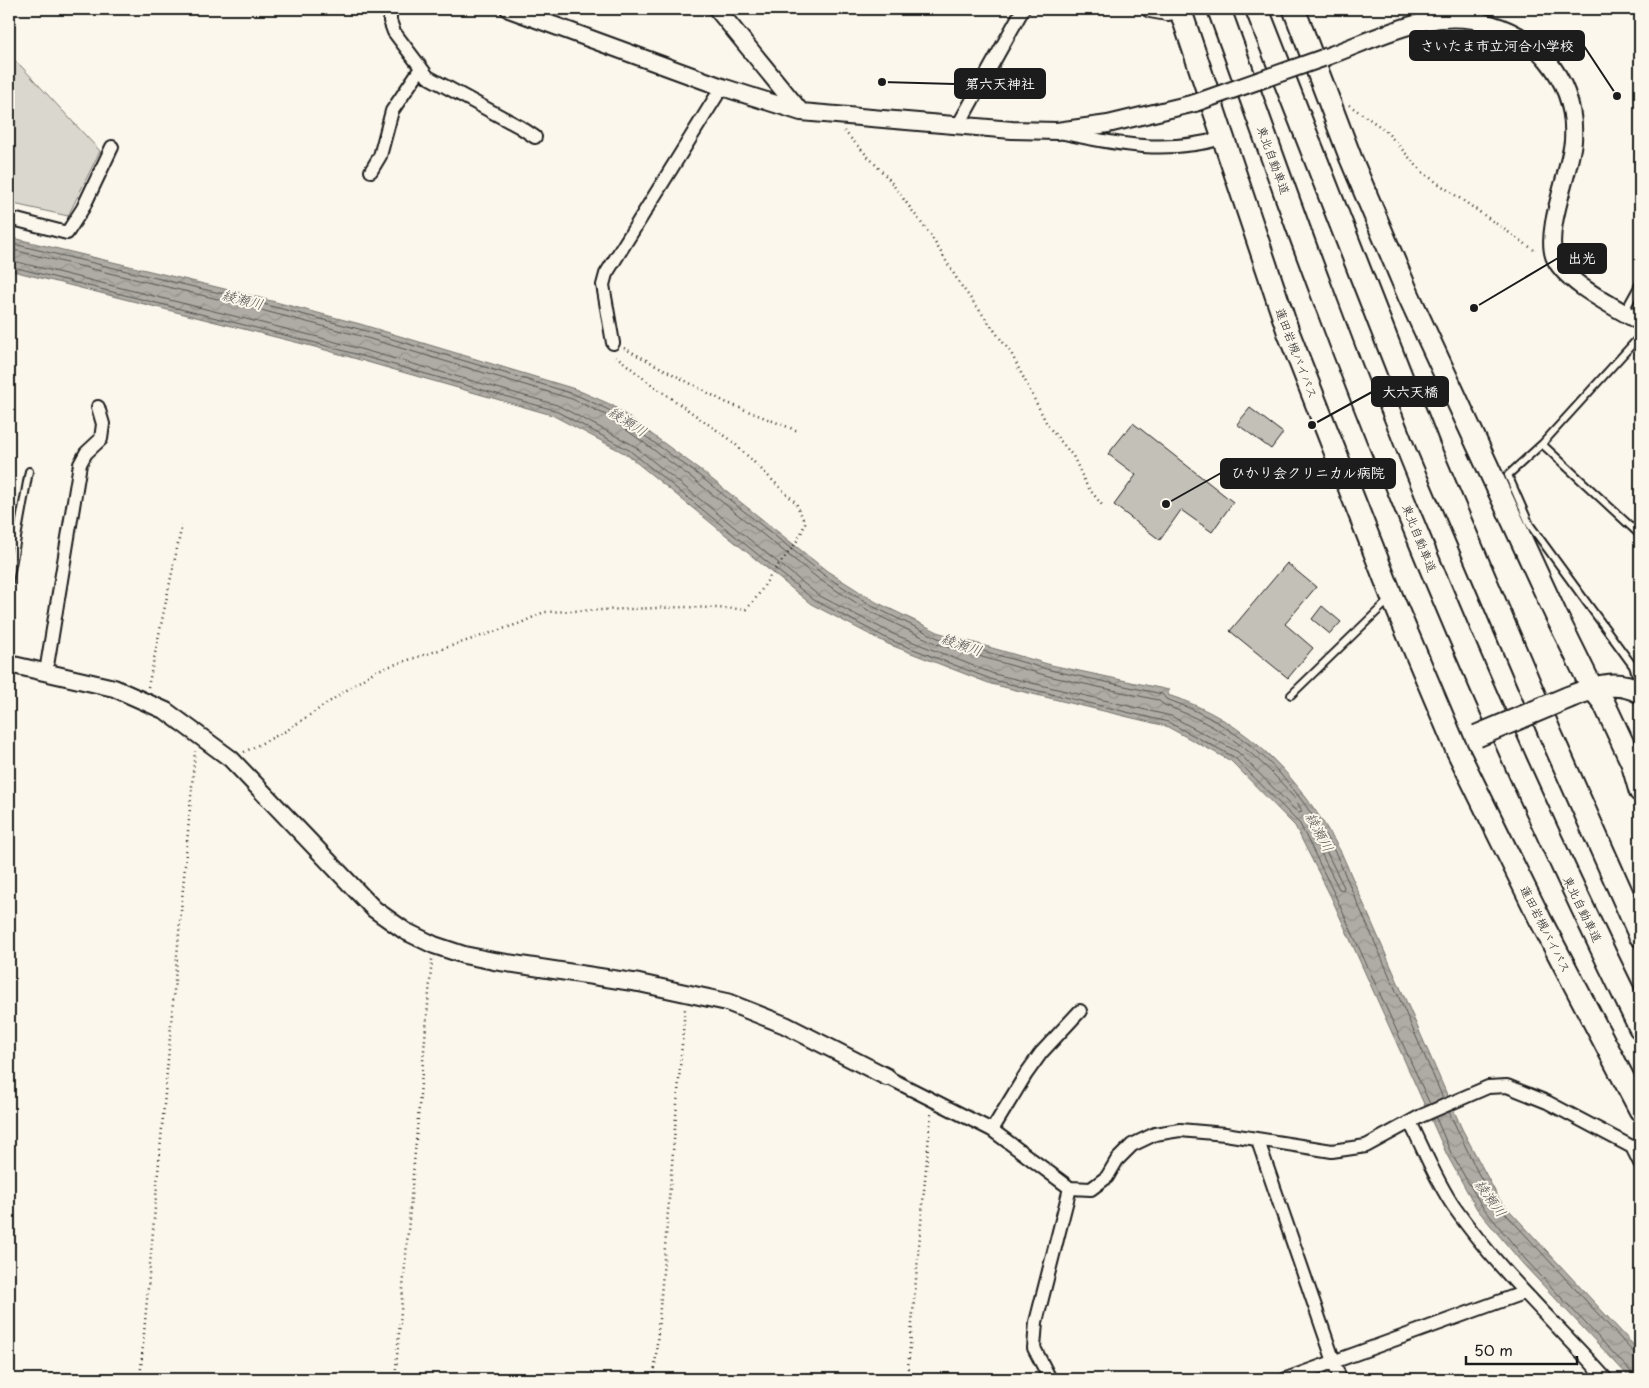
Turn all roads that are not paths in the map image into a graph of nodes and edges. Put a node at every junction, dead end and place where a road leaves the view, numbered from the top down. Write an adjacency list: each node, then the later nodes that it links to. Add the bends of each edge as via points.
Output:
1 (390, 9): 10 (street, via 394,32)
2 (510, 9): 11 (street)
3 (718, 9): 12 (street)
4 (1023, 9): 13 (street)
5 (1150, 9): 6 (street, via 1167,12)
6 (1180, 9): 16 (highway, 蓮田岩槻バイパス)
7 (1219, 9): 41 (highway, 東北自動車道, via 1323,296 1438,582 1513,757)
8 (1257, 9): 39 (highway, via 1428,446)
9 (1294, 9): 33 (highway, via 1351,159 1408,294)
10 (421, 68): 15 (street, via 435,83); 18 (street, via 392,110 380,156)
11 (722, 87): 12 (street); 24 (street, via 606,274 602,285)
12 (801, 112): 13 (street)
13 (959, 124): 14 (street)
14 (1057, 131): 16 (street, via 1151,147 1196,146); 21 (street, bridge, via 1108,124 1195,103 1423,22 1446,19 1492,24 1509,30 1536,48 1557,72 1567,91 1573,114 1573,141 1568,175 1554,224 1554,257 1571,278)
15 (535, 138)
16 (1222, 138): 30 (highway, 蓮田岩槻バイパス, via 1289,334)
17 (112, 147): 19 (street, via 83,208 67,233)
18 (371, 171)
19 (9, 218)
20 (1640, 282): 21 (lane)
21 (1624, 312): 22 (street)
22 (1640, 322)
23 (1640, 336): 26 (lane)
24 (613, 342)
25 (98, 406): 32 (street, via 103,424 101,439 80,464)
26 (1542, 444): 28 (lane); 34 (lane, via 1508,475 1530,525 1633,666)
27 (29, 471): 29 (lane)
28 (1640, 535)
29 (9, 582)
30 (1392, 597): 36 (lane); 37 (highway, 蓮田岩槻バイパス)
31 (9, 664): 32 (street)
32 (46, 672): 42 (street, via 114,688 166,711 197,732 231,758 374,909 405,931 434,945 494,961 686,992 728,1002 768,1018)
33 (1592, 688): 35 (highway, via 1616,684 1630,686); 37 (highway, bridge); 38 (highway, via 1604,703 1632,763)
34 (1640, 688)
35 (1640, 692)
36 (1291, 695)
37 (1455, 746): 43 (highway, 蓮田岩槻バイパス, via 1540,919)
38 (1640, 791)
39 (1640, 935)
40 (1080, 1011): 45 (street, via 1026,1074)
41 (1640, 1027)
42 (887, 1077): 45 (street)
43 (1640, 1110)
44 (1416, 1119): 46 (street, via 1366,1146 1332,1151); 47 (street, via 1488,1087 1507,1086 1547,1102 1632,1147); 49 (street, via 1434,1174 1453,1206)
45 (992, 1130): 48 (street)
46 (1258, 1141): 48 (street, via 1180,1130 1155,1134 1132,1145 1117,1160 1107,1177 1091,1188); 50 (street)
47 (1640, 1163)
48 (1070, 1188): 51 (street, via 1036,1322 1034,1348)
49 (1524, 1293): 50 (street); 54 (street)
50 (1334, 1361): 52 (street); 53 (street)
51 (1050, 1379)
52 (1286, 1379)
53 (1340, 1379)
54 (1606, 1379)

